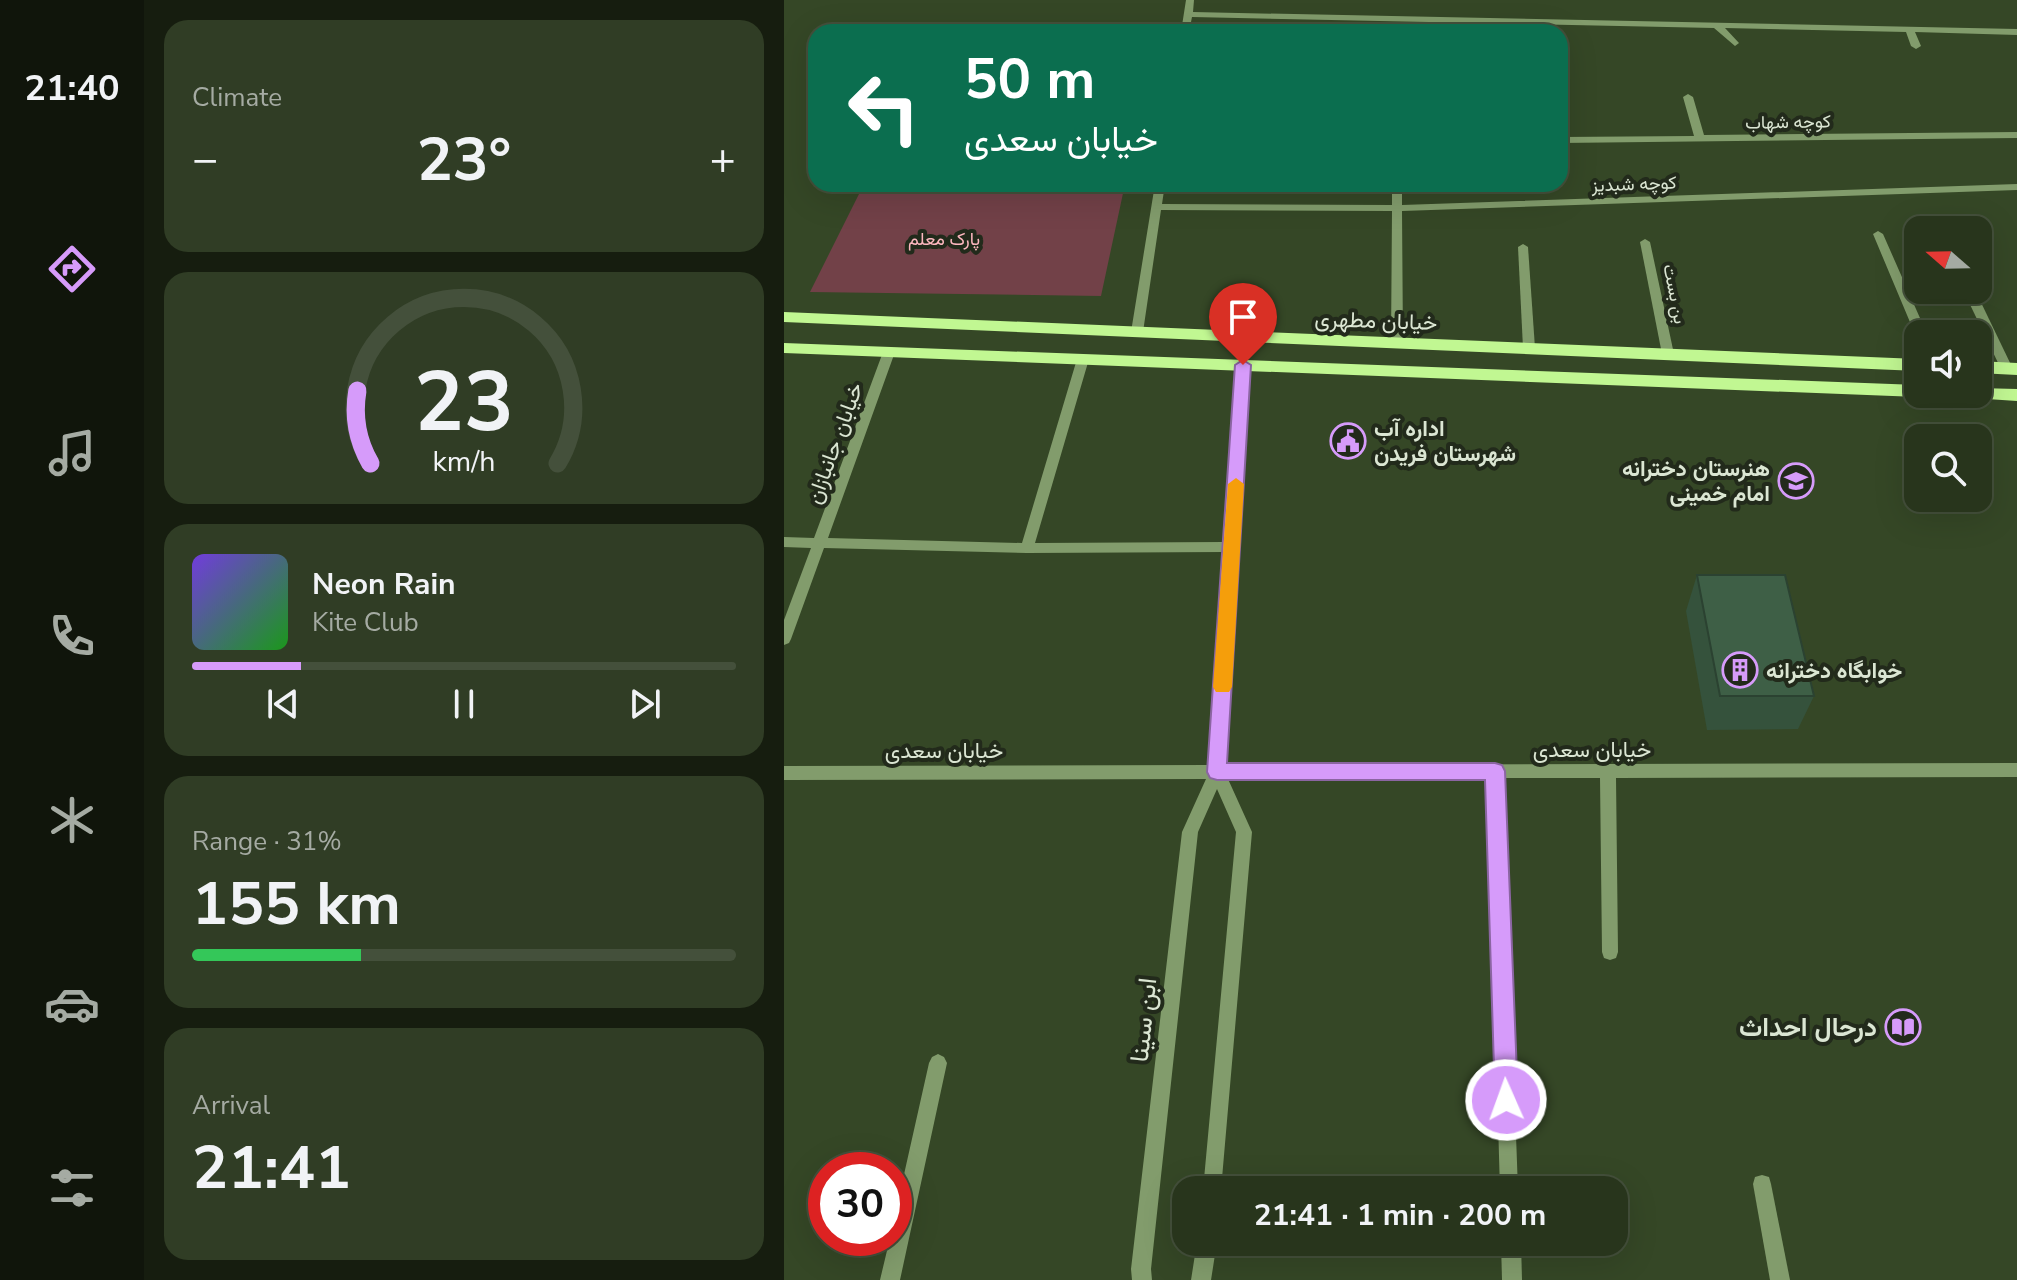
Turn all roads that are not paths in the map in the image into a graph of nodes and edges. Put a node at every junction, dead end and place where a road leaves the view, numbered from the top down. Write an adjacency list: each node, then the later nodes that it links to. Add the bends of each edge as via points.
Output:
1 (1190, 0): 2 (street)
2 (1187, 14): 3 (street); 4 (street)
3 (1393, 18): 5 (street); 6 (street)
4 (1186, 24)
5 (1393, 24)
6 (1716, 25): 7 (street); 9 (street)
7 (1909, 29): 8 (street); 10 (street)
8 (2017, 32)
9 (1735, 43)
10 (1916, 46)
11 (1688, 97): 13 (street)
12 (2017, 135): 13 (street, کوچه شهاب)
13 (1700, 138): 14 (street, کوچه شهاب)
14 (1568, 140)
15 (2017, 187): 19 (street, کوچه شبدیز)
16 (1159, 192): 18 (street)
17 (1398, 192): 19 (street)
18 (1157, 207): 19 (street, کوچه شبدیز); 26 (street)
19 (1399, 208): 27 (street)
20 (1878, 234): 25 (street)
21 (1645, 242): 31 (street, بن بست)
22 (1523, 247): 29 (street)
23 (1977, 304): 36 (street)
24 (784, 317): 26 (main road, خیابان مطهری)
25 (1915, 320)
26 (1137, 332): 27 (main road, خیابان مطهری)
27 (1397, 343): 29 (main road, خیابان مطهری)
28 (784, 348): 30 (main road)
29 (1529, 348): 31 (main road, خیابان مطهری)
30 (889, 352): 32 (main road); 41 (street, خیابان جانبازان)
31 (1668, 354): 33 (main road, خیابان مطهری)
32 (1083, 359): 34 (main road); 43 (street)
33 (1904, 364)
34 (1243, 365): 37 (main road); 42 (street, ابن سینا)
35 (1992, 368): 36 (main road)
36 (2012, 369)
37 (1904, 390)
38 (1992, 394): 39 (main road)
39 (2017, 395)
40 (784, 542): 41 (street)
41 (819, 543): 43 (street); 44 (street, خیابان جانبازان)
42 (1232, 547): 43 (street); 48 (street, ابن سینا)
43 (1027, 548)
44 (784, 639)
45 (2017, 770): 47 (street, خیابان سعدی)
46 (1495, 771): 47 (street, خیابان سعدی); 48 (street, خیابان سعدی); 53 (street)
47 (1608, 771): 50 (street)
48 (1217, 772): 49 (street, خیابان سعدی); 52 (street, ابن سینا, via 1244,832); 58 (street, ابن سینا, via 1190,832)
49 (784, 773)
50 (1610, 952)
51 (938, 1063): 57 (street)
52 (1213, 1176)
53 (1509, 1176)
54 (1762, 1184): 61 (street)
55 (1205, 1256): 59 (street)
56 (1511, 1256): 60 (street)
57 (890, 1280)
58 (1142, 1280)
59 (1201, 1280)
60 (1512, 1280)
61 (1780, 1280)

